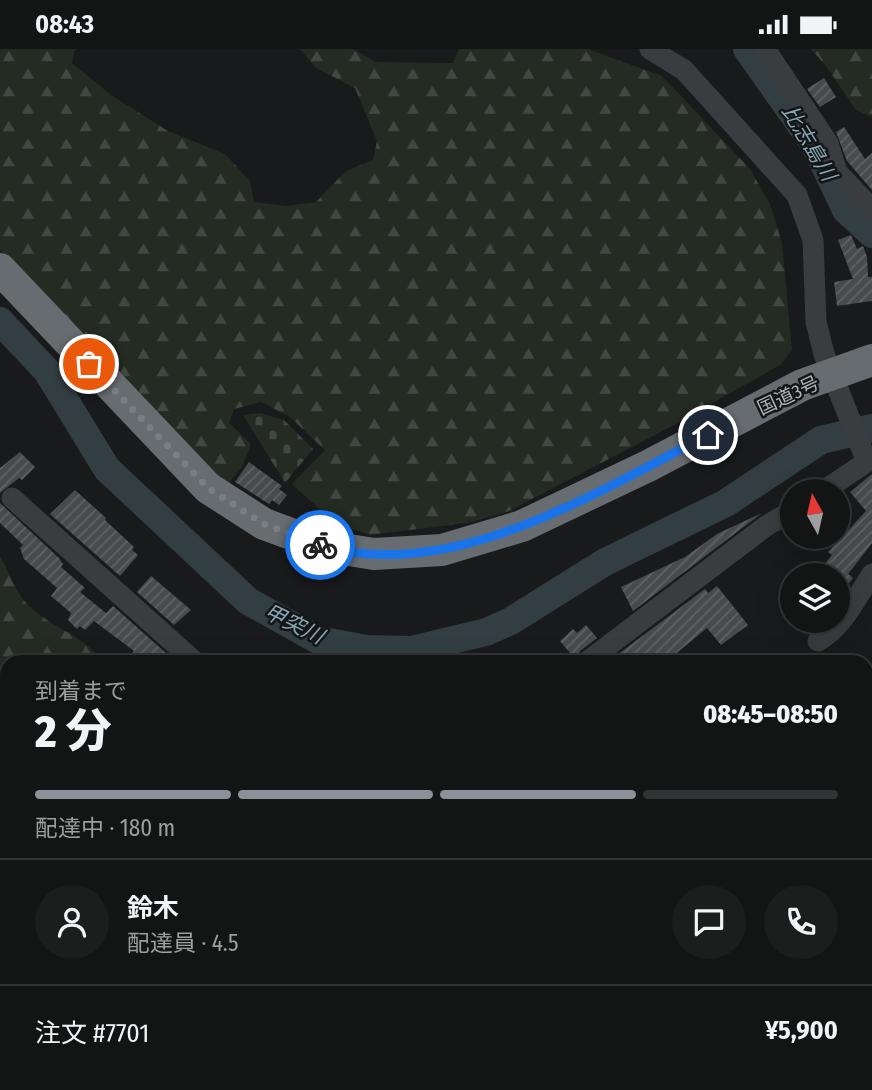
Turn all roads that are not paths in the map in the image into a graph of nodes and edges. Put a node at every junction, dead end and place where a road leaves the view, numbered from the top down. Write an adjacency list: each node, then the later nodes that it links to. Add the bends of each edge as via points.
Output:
1 (650, 49): 6 (street, via 684,70 797,195 813,240 816,322)
2 (765, 49): 3 (street, via 828,143 837,172)
3 (872, 209)
4 (0, 269): 6 (highway, 国道3号, via 208,488 241,511 293,536 374,554 442,550 522,526 802,385)
5 (872, 360): 6 (highway, 国道3号)
6 (838, 383): 7 (street)
7 (869, 457): 8 (street)
8 (839, 479)
9 (12, 498): 13 (street)
10 (780, 518): 14 (street)
11 (872, 574): 12 (street, via 842,621)
12 (818, 641)
13 (187, 655)
14 (604, 655)

